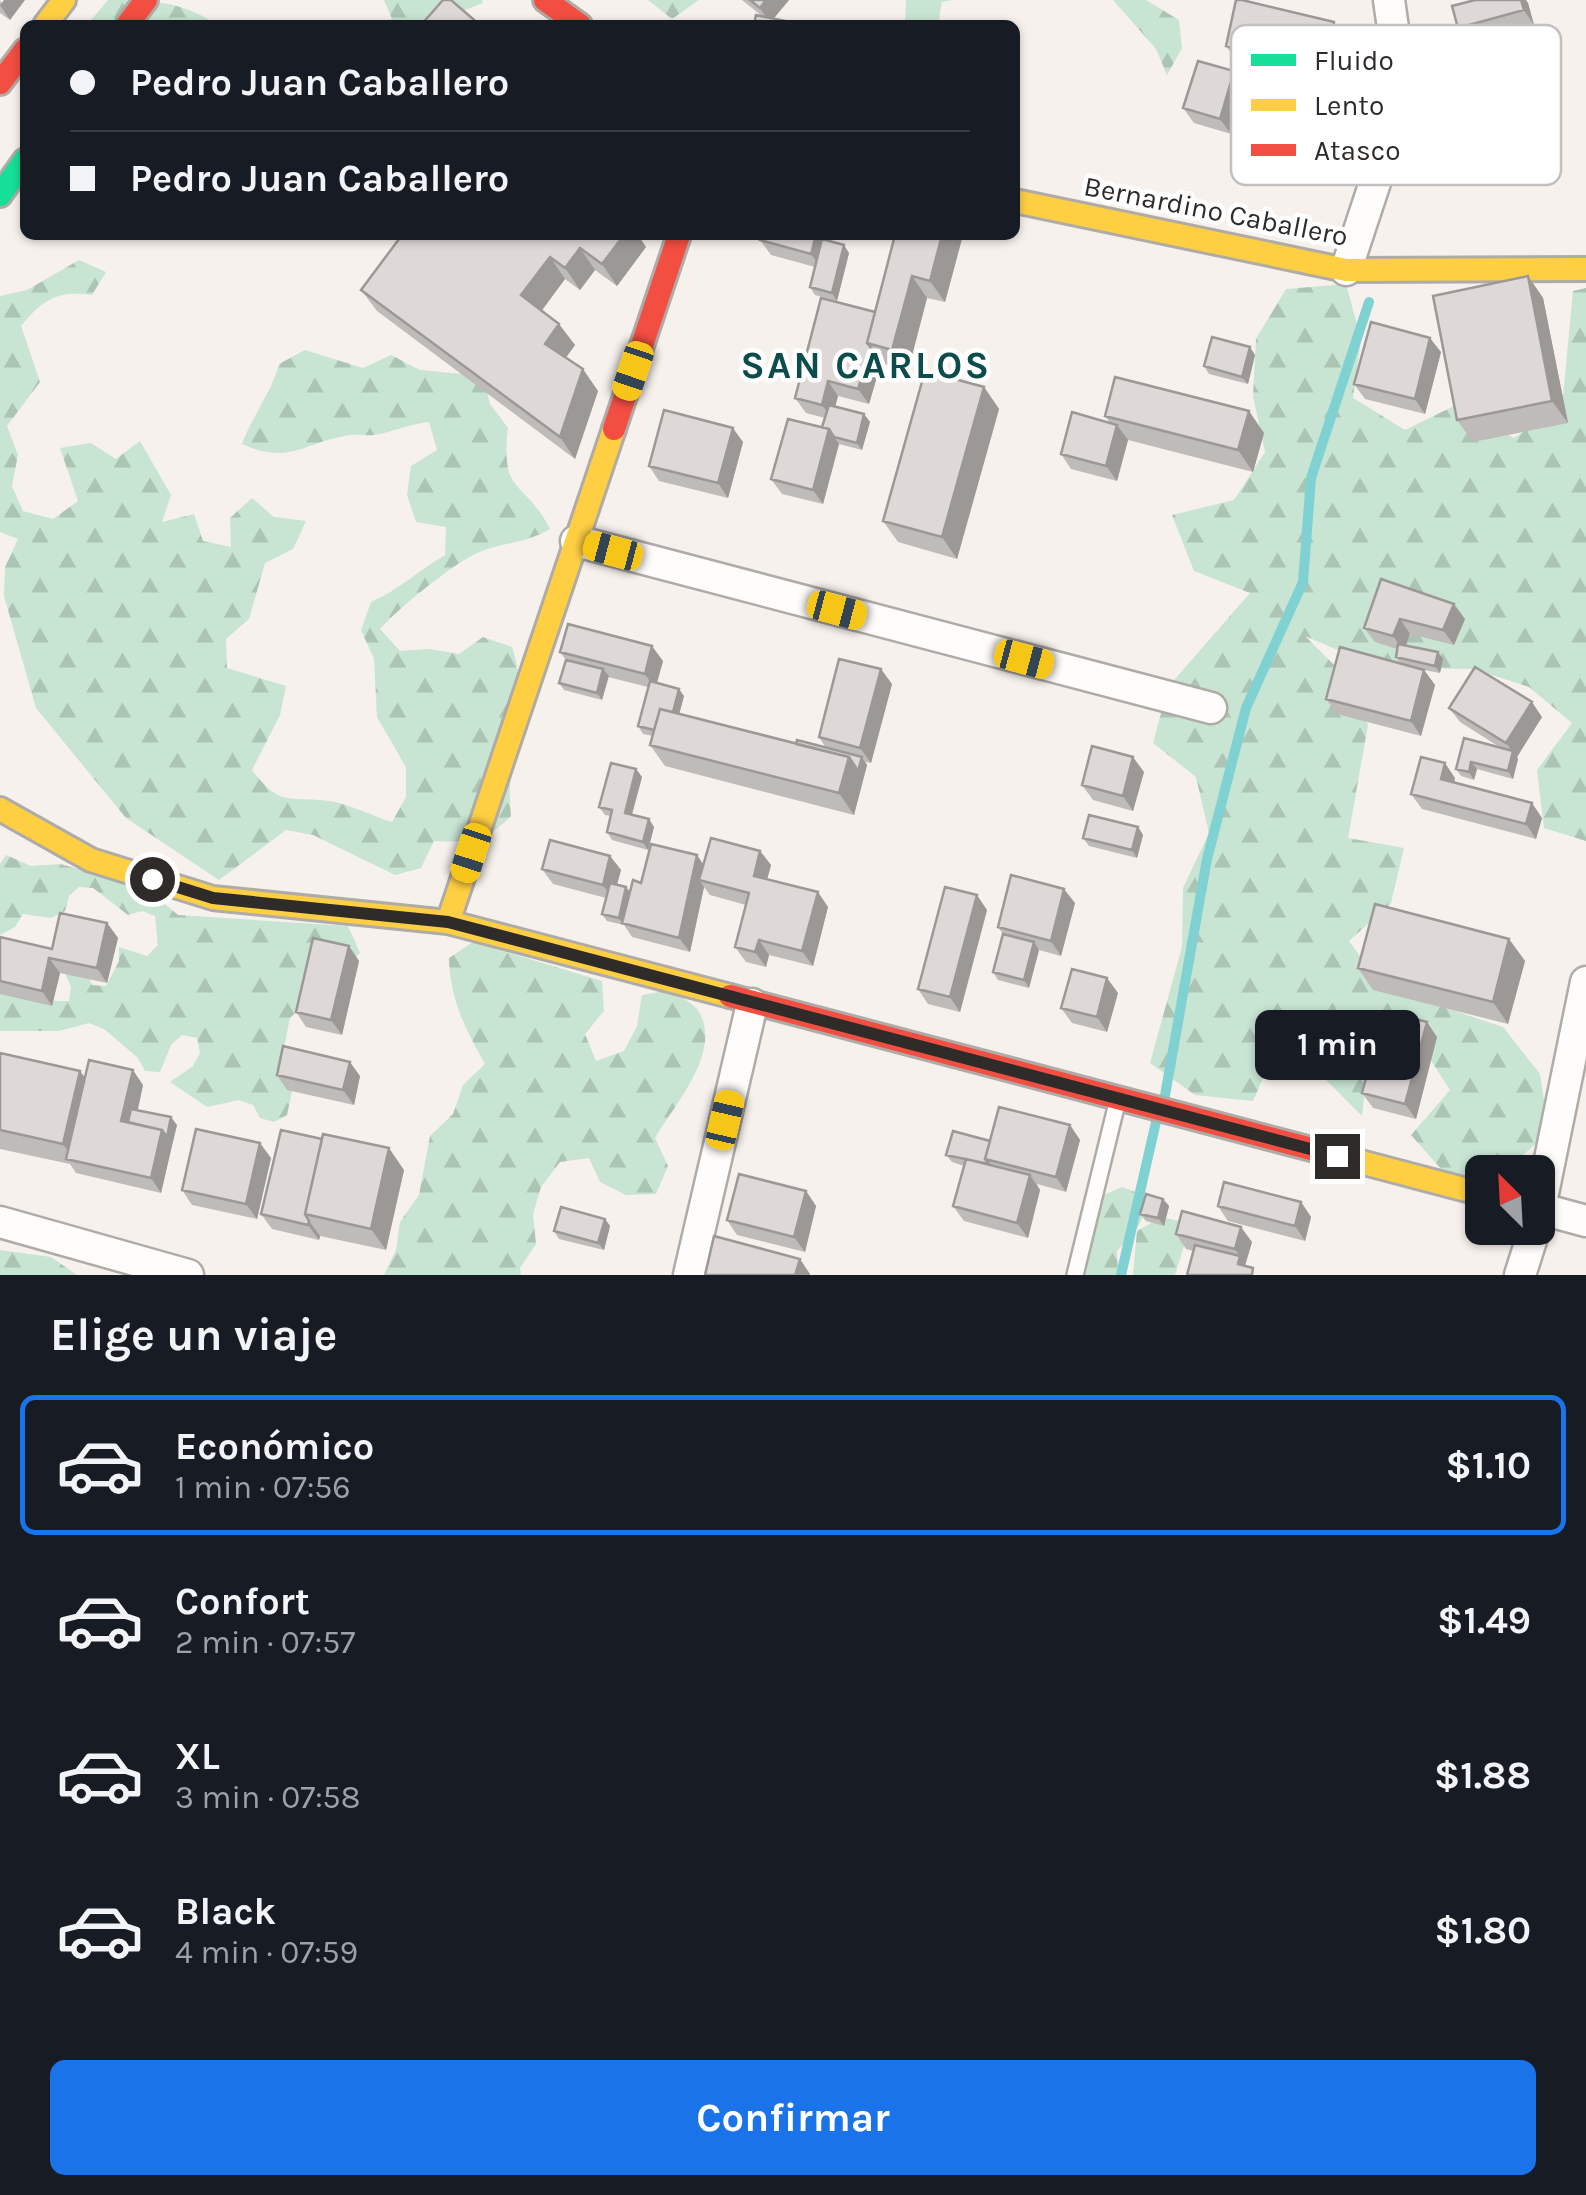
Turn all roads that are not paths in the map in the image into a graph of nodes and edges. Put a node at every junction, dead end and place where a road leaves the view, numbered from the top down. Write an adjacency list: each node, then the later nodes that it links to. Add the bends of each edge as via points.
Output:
1 (64, 0): 5 (street)
2 (146, 0): 6 (street)
3 (545, 0): 7 (street)
4 (1388, 0): 8 (street)
5 (48, 20)
6 (130, 20)
7 (573, 20)
8 (1392, 25)
9 (20, 167): 11 (street)
10 (1374, 185): 15 (street)
11 (0, 195)
12 (1020, 202): 15 (street, Bernardino Caballero)
13 (677, 240): 16 (street)
14 (1586, 268): 15 (street, Bernardino Caballero)
15 (1346, 270)
16 (576, 541): 17 (street); 19 (street)
17 (1211, 708)
18 (0, 809): 19 (street, via 91,860 213,898)
19 (448, 922): 21 (street)
20 (1586, 982): 23 (street)
21 (752, 1004): 22 (street); 30 (street)
22 (1118, 1100): 24 (street); 31 (lane)
23 (1550, 1155)
24 (1465, 1190)
25 (1555, 1217): 26 (street)
26 (1586, 1220)
27 (0, 1222): 29 (street)
28 (1528, 1245): 32 (street)
29 (188, 1275)
30 (690, 1275)
31 (1075, 1275)
32 (1520, 1275)

